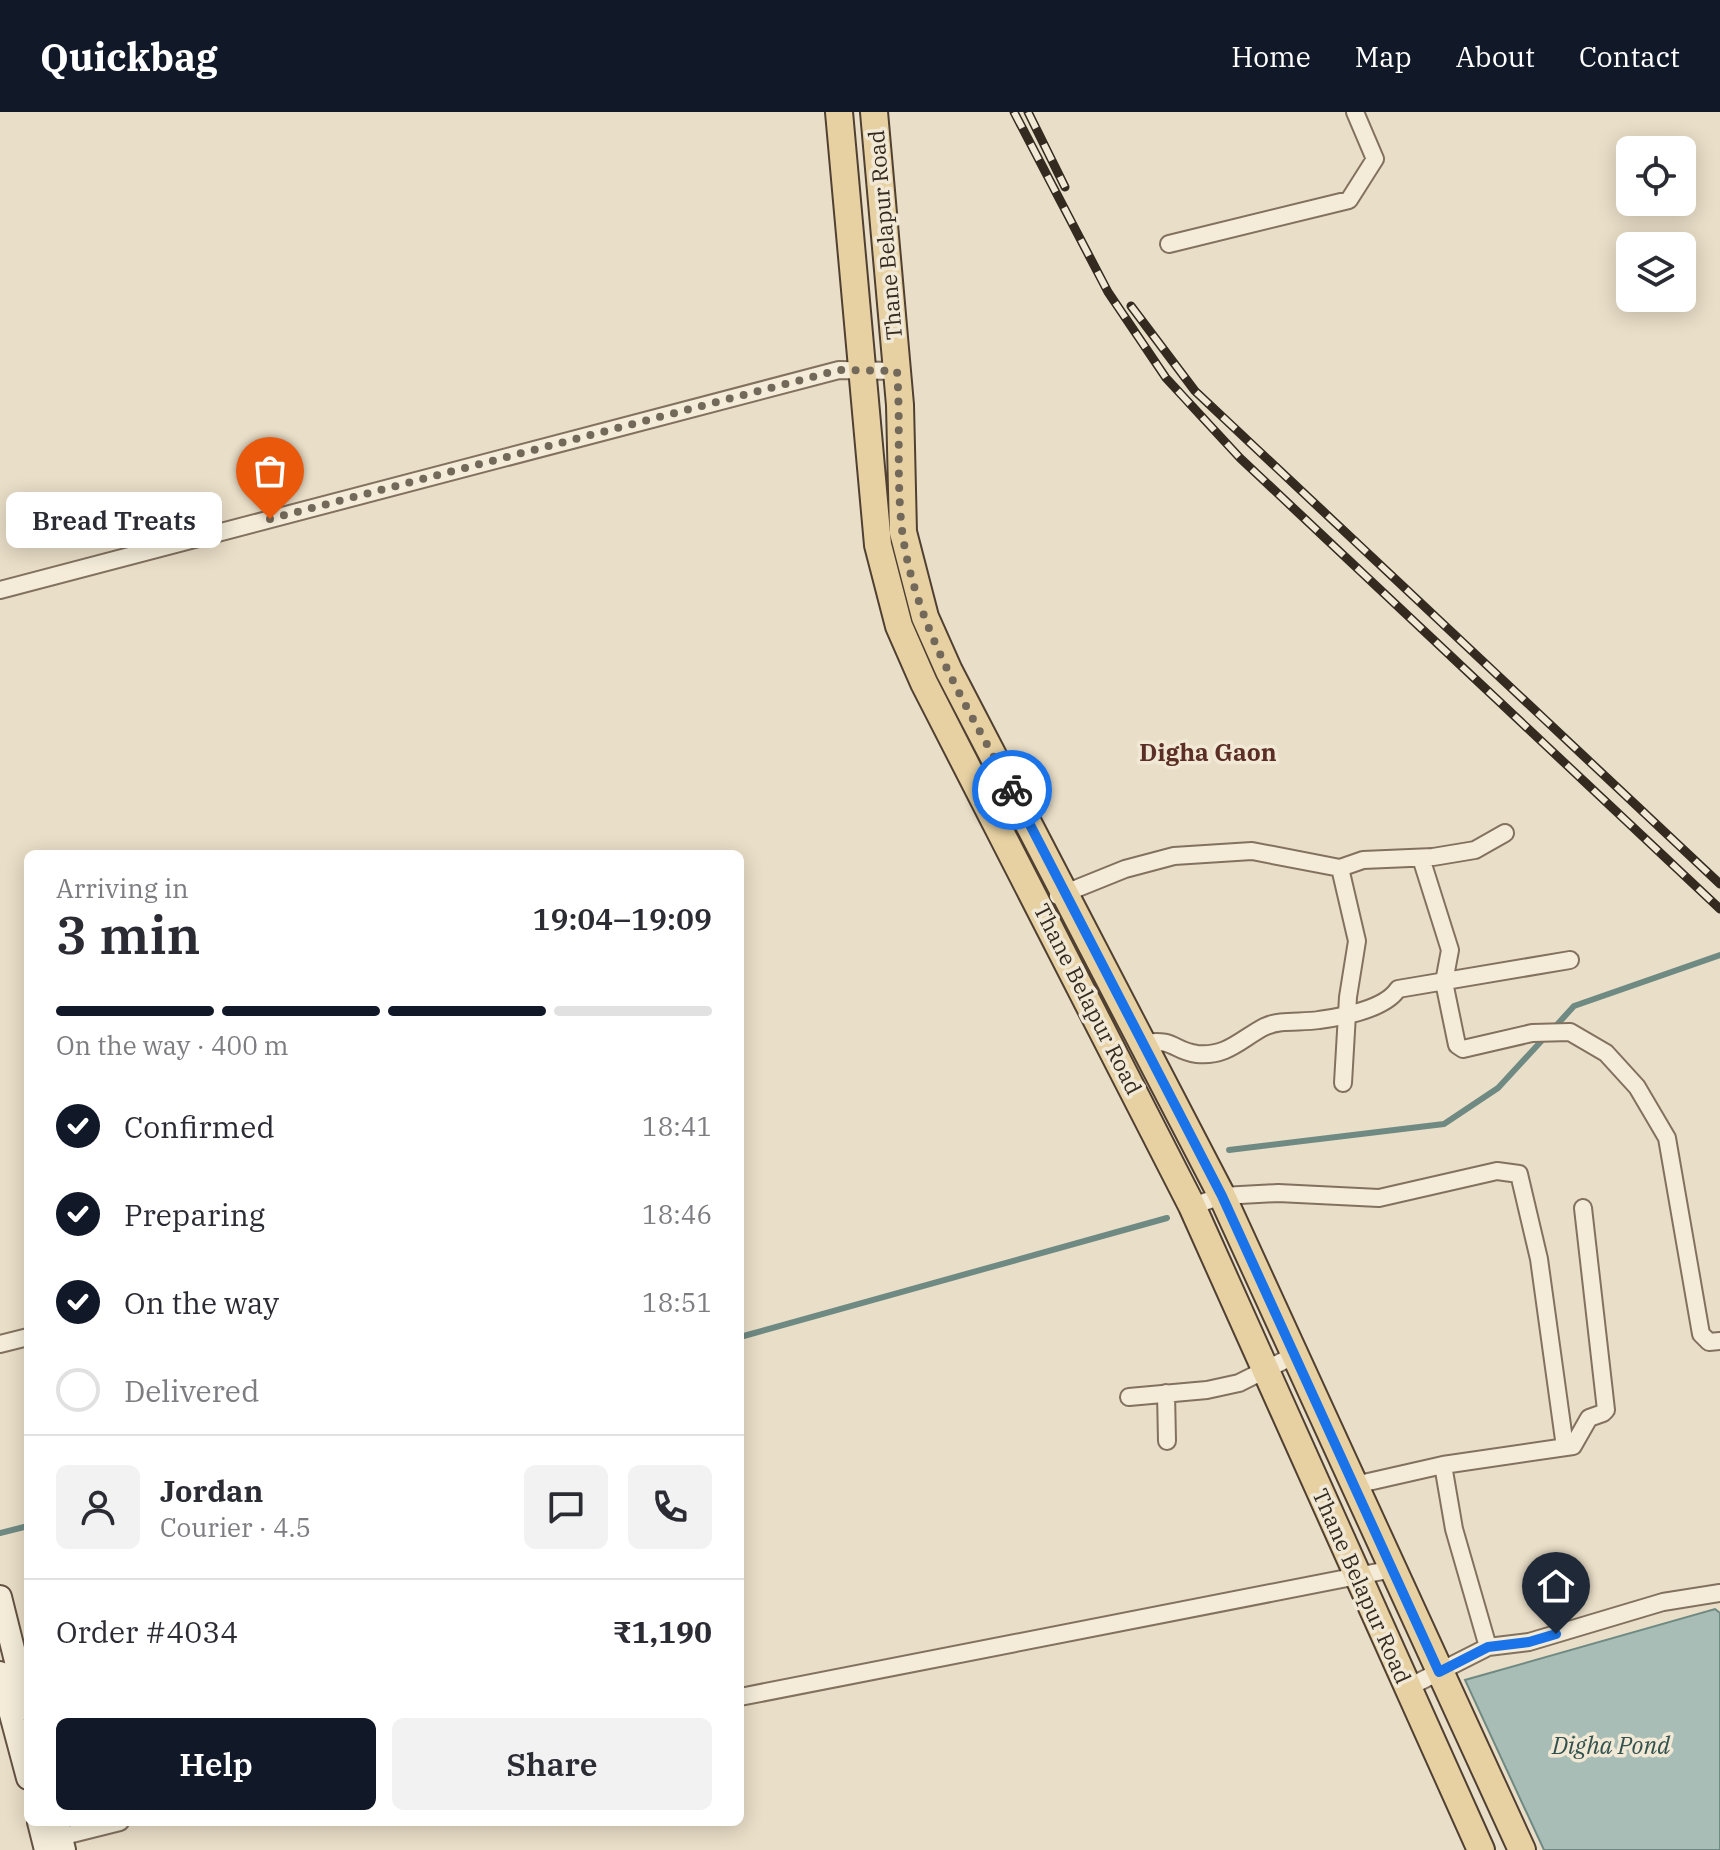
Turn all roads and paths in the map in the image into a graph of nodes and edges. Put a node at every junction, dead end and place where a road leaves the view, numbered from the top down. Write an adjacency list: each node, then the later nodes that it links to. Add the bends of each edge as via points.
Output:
1 (839, 112): 6 (main road, Thane Belapur Road)
2 (874, 112): 5 (main road, Thane Belapur Road)
3 (1355, 112): 4 (street, via 1375,159 1349,200)
4 (1169, 244)
5 (897, 371): 6 (street); 11 (main road, Thane Belapur Road, via 903,532 925,617)
6 (863, 373): 7 (street, via 839,370); 12 (main road, Thane Belapur Road, via 878,545 899,626)
7 (0, 590)
8 (1505, 833): 9 (street, via 1475,850)
9 (1421, 858): 10 (street, via 1363,860); 14 (street, via 1450,950)
10 (1340, 868): 11 (street, via 1252,851 1174,856 1125,869); 15 (street, via 1357,941)
11 (1068, 894): 12 (street); 16 (main road, Thane Belapur Road)
12 (1039, 901): 19 (main road, Thane Belapur Road)
13 (1570, 960): 14 (street)
14 (1444, 982): 15 (street, via 1398,989 1393,997); 22 (street, via 1457,1045 1463,1049 1540,1032 1570,1032 1606,1053 1655,1112 1667,1138 1701,1334 1709,1342)
15 (1349, 1013): 16 (street, via 1265,1027 1226,1051 1196,1054 1164,1040); 17 (street)
16 (1144, 1043): 18 (main road, Thane Belapur Road)
17 (1343, 1083)
18 (1222, 1196): 19 (street); 24 (main road, Thane Belapur Road); 29 (street, via 1379,1198 1497,1171 1519,1174 1539,1259)
19 (1192, 1206): 25 (main road, Thane Belapur Road)
20 (1583, 1208): 29 (street, via 1606,1410 1589,1418 1573,1446)
21 (24, 1338): 23 (street)
22 (1720, 1341)
23 (0, 1344)
24 (1295, 1355): 25 (street); 31 (main road, Thane Belapur Road)
25 (1265, 1370): 26 (street, via 1228,1385); 33 (main road, Thane Belapur Road)
26 (1166, 1393): 27 (street); 28 (street)
27 (1129, 1397)
28 (1167, 1441)
29 (1565, 1447): 30 (street)
30 (1443, 1465): 31 (street); 36 (street, via 1454,1529)
31 (1355, 1485): 32 (main road, Thane Belapur Road)
32 (1393, 1569): 33 (street); 37 (main road, Thane Belapur Road)
33 (1358, 1576): 39 (main road, Thane Belapur Road); 41 (street)
34 (1720, 1593): 36 (street, via 1663,1602 1529,1642)
35 (0, 1597): 40 (main road)
36 (1488, 1647): 37 (street)
37 (1439, 1672): 39 (street); 46 (main road, Thane Belapur Road)
38 (0, 1673): 42 (main road)
39 (1407, 1688): 45 (main road, Thane Belapur Road)
40 (24, 1693)
41 (744, 1696)
42 (24, 1763)
43 (102, 1826): 44 (street)
44 (52, 1837)
45 (1481, 1850)
46 (1522, 1850)

